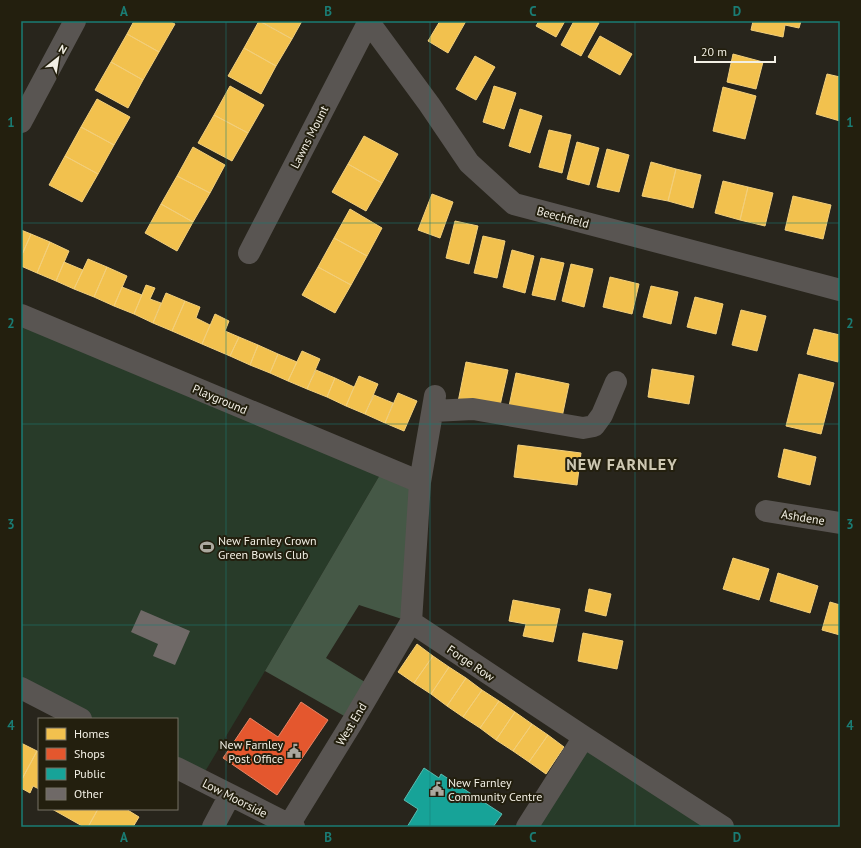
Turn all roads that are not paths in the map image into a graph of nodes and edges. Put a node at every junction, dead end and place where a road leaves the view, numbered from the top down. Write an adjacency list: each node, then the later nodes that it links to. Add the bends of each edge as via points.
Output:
1 (75, 21): 3 (street)
2 (369, 21): 4 (street, Lawns Mount); 5 (street, Beechfield, via 469,163 514,204)
3 (21, 122)
4 (249, 253)
5 (840, 290)
6 (21, 315): 8 (street, Playground)
7 (616, 382): 8 (street, via 602,416 594,426 583,428 434,403)
8 (420, 482): 11 (street)
9 (766, 511): 10 (street, Ashdene)
10 (840, 523)
11 (411, 622): 14 (street, Forge Row); 17 (street, West End)
12 (21, 688): 13 (street)
13 (79, 718)
14 (584, 737): 19 (street); 20 (street, Forge Row)
15 (178, 769): 16 (street, Low Moorside)
16 (230, 795): 17 (street, Low Moorside); 18 (street)
17 (291, 826)
18 (213, 827)
19 (527, 827)
20 (723, 827)

